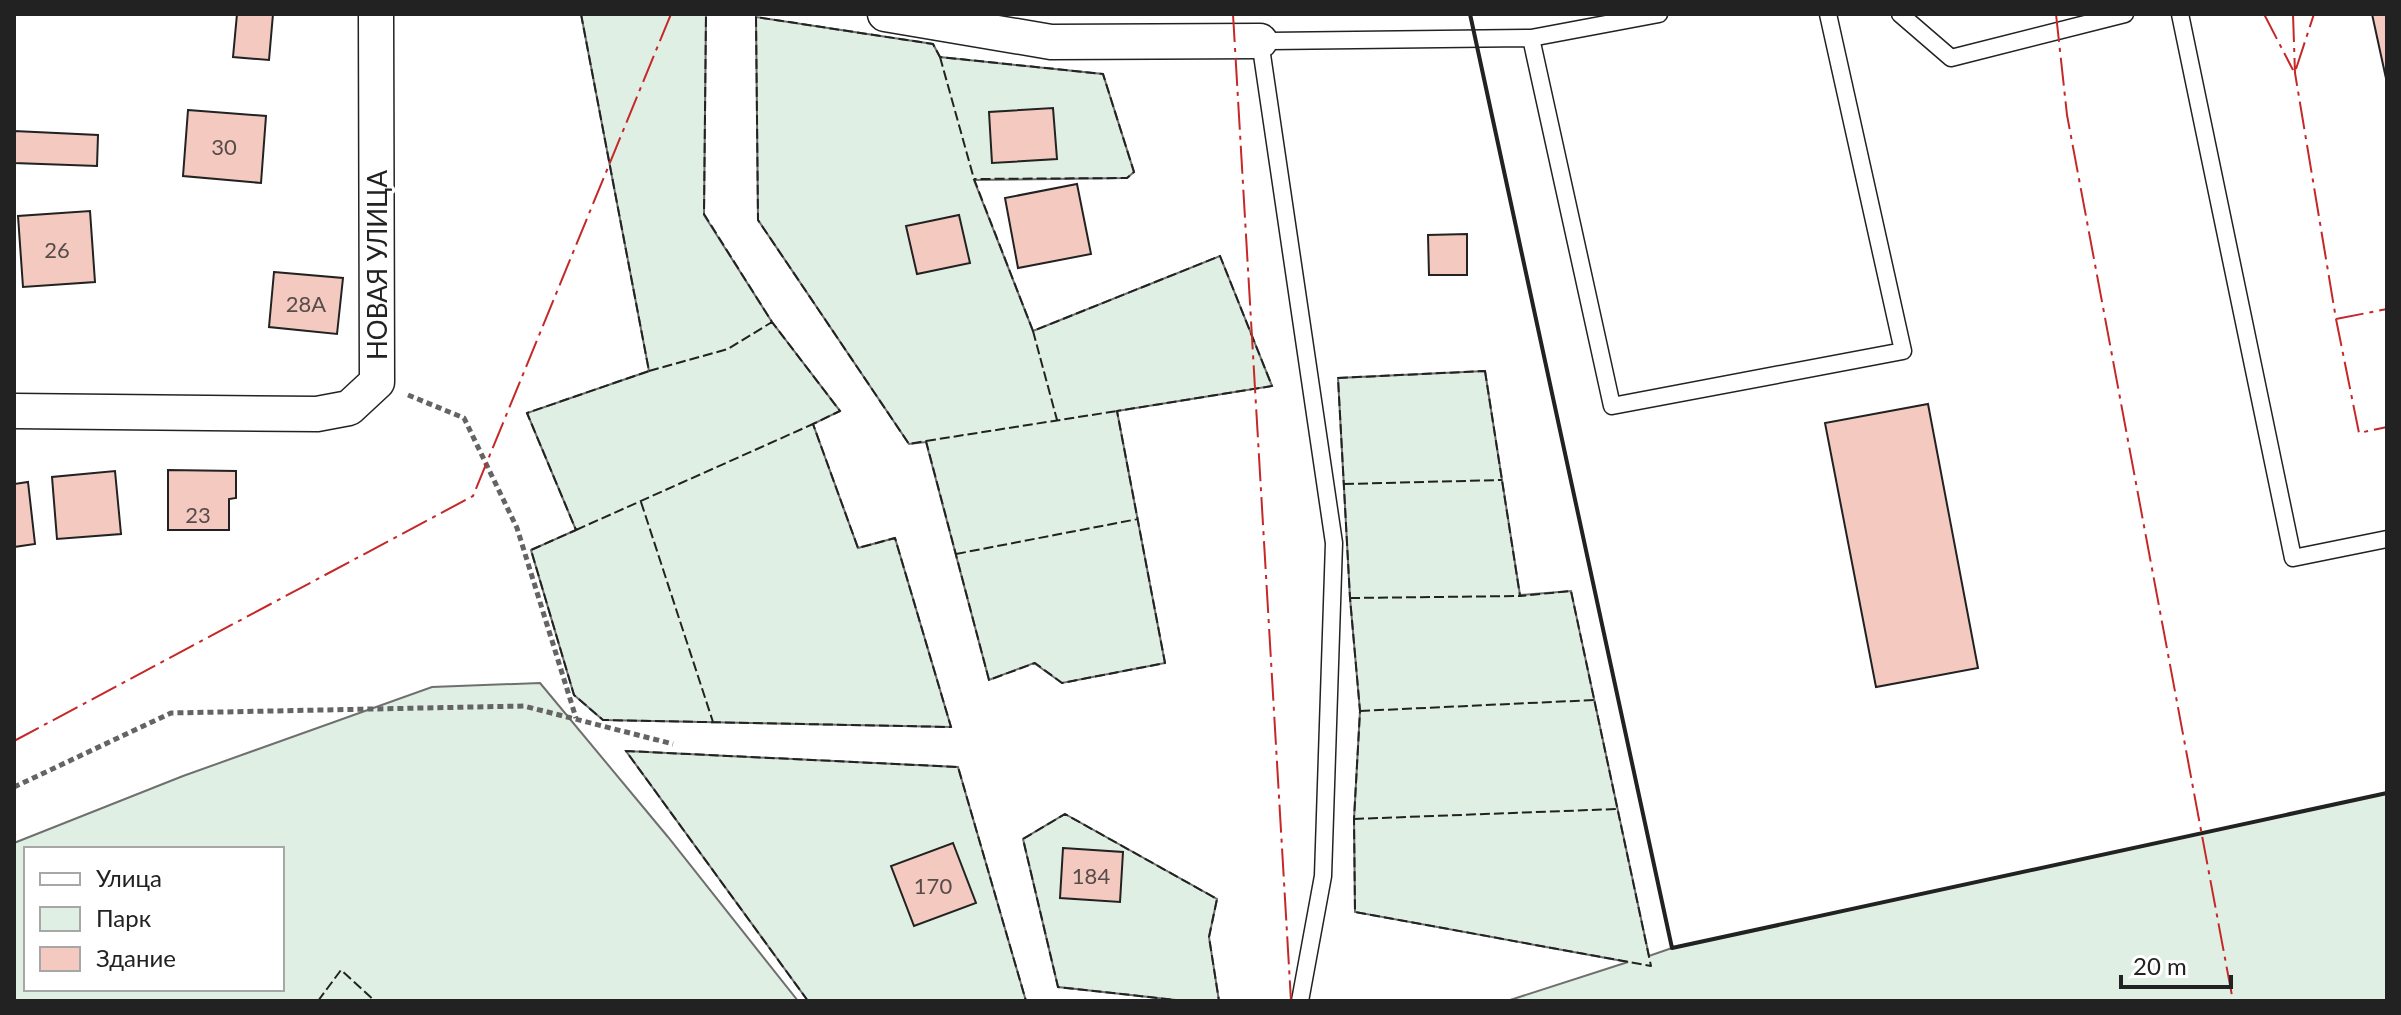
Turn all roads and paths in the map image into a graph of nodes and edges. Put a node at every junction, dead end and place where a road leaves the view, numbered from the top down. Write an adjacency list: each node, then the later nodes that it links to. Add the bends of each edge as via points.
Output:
1 (376, 14): 10 (street, НОВАЯ УЛИЦА)
2 (885, 14): 9 (street, via 1051,42)
3 (1659, 14): 8 (lane)
4 (1828, 14): 8 (lane, via 1903,351 1612,406)
5 (1900, 14): 6 (lane, via 1951,58)
6 (2125, 14)
7 (2180, 14): 12 (lane, via 2293,558)
8 (1531, 38): 9 (lane)
9 (1260, 41): 16 (lane, via 1334,543 1323,876)
10 (377, 382): 11 (street, НОВАЯ УЛИЦА, via 349,408 317,414); 13 (path, via 464,418 517,528)
11 (14, 411)
12 (2387, 539)
13 (576, 719): 14 (path); 15 (path, via 524,706 171,713)
14 (673, 744)
15 (14, 787)
16 (1300, 1001)

